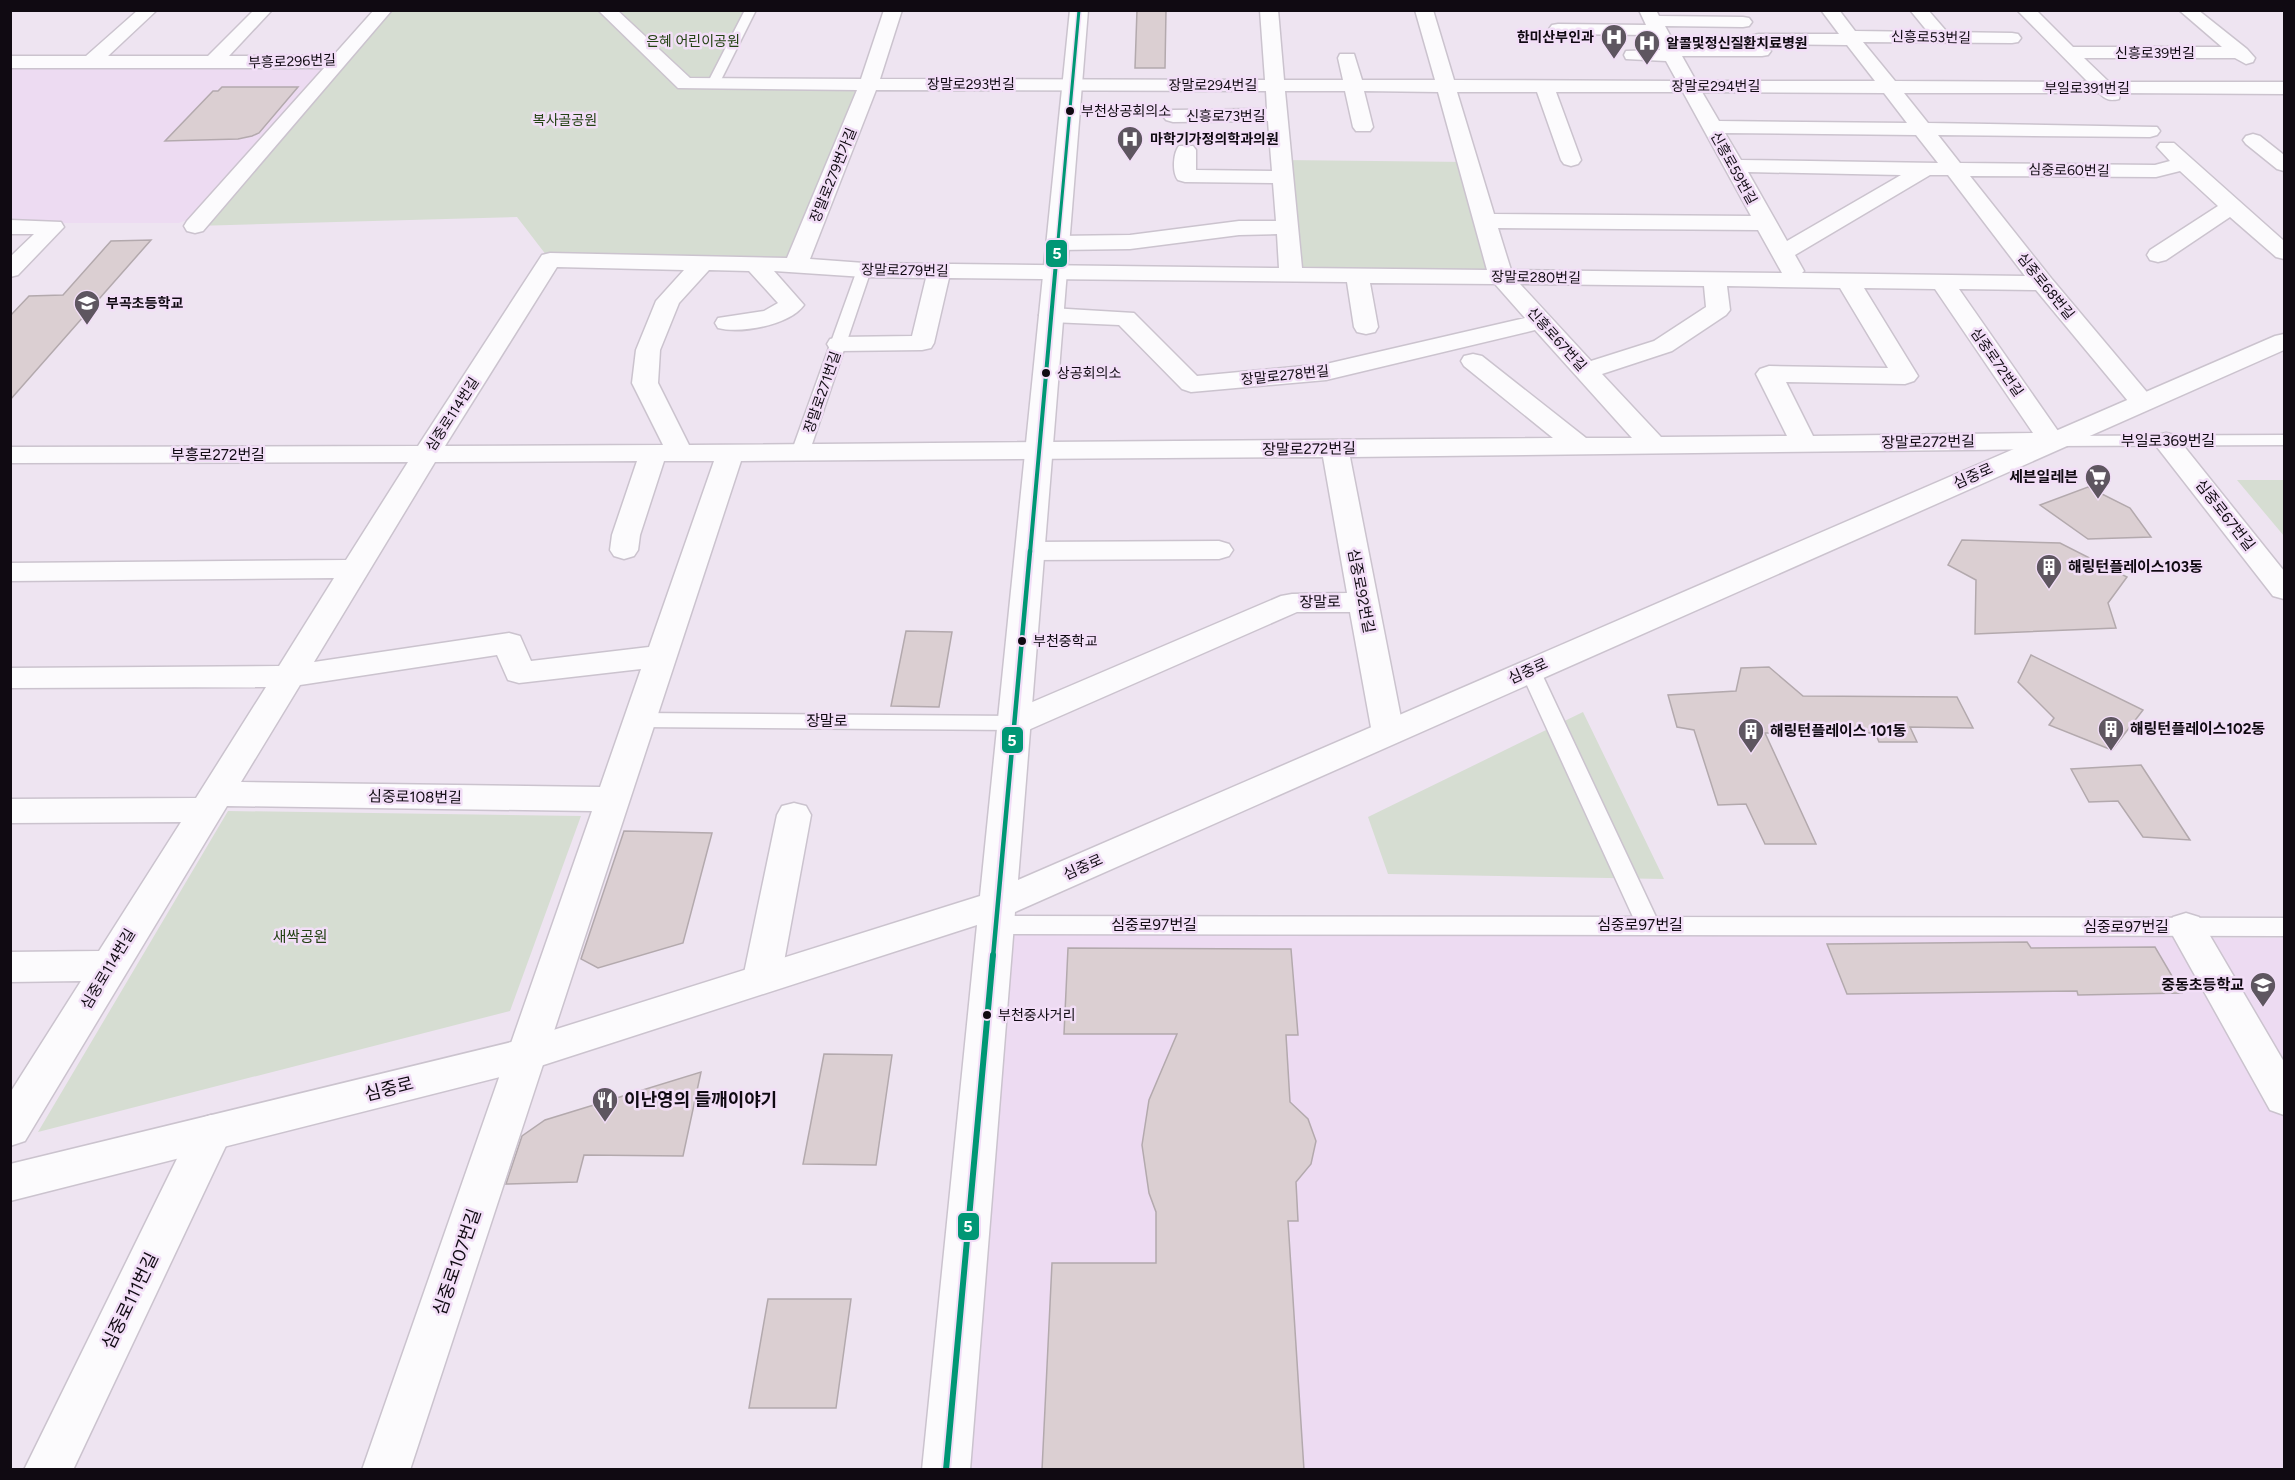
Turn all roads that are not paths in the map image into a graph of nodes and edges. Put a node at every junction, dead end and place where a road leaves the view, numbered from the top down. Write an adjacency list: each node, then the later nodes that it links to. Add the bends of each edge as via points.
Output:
1 (149, 10): 26 (street)
2 (264, 10): 27 (street, 부흥로296번길)
3 (384, 10): 28 (street, 부흥로296번길)
4 (606, 10): 29 (street, 장말로293번길, via 685,84)
5 (752, 10): 29 (lane)
6 (893, 10): 30 (street)
7 (1079, 10): 31 (street)
8 (1269, 10): 32 (street, 신흥로73번길)
9 (1424, 10): 34 (street, 신흥로67번길)
10 (1829, 10): 17 (street)
11 (1918, 10): 18 (street)
12 (2025, 10): 20 (street)
13 (2187, 10): 22 (street, 신흥로39번길)
14 (1652, 20): 15 (street); 16 (street); 21 (street, 신흥로59번길)
15 (1743, 22)
16 (1558, 29)
17 (1850, 38): 18 (street, 신흥로53번길); 21 (street, 신흥로53번길); 37 (street)
18 (1943, 38): 19 (street, 신흥로53번길)
19 (2012, 38)
20 (2069, 52): 22 (street, 신흥로39번길); 38 (street)
21 (1670, 53): 23 (street); 36 (street, 신흥로59번길)
22 (2241, 53): 39 (street, 신흥로39번길)
23 (1633, 55)
24 (1347, 58): 33 (street)
25 (10, 62): 26 (street, 부흥로296번길)
26 (91, 62): 27 (street, 부흥로296번길)
27 (213, 62): 28 (street, 부흥로296번길)
28 (340, 62): 58 (street)
29 (713, 84): 30 (street, 장말로293번길)
30 (869, 84): 31 (street, 장말로293번길); 68 (street, 장말로279번가길)
31 (1072, 84): 32 (street, 장말로294번길); 61 (street)
32 (1276, 85): 33 (street, 장말로294번길); 40 (street, 신흥로73번길)
33 (1353, 85): 34 (street, 장말로294번길); 42 (street)
34 (1447, 85): 35 (street, 장말로294번길); 56 (street, 신흥로67번길)
35 (1544, 85): 36 (street, 장말로294번길); 48 (street)
36 (1688, 86): 37 (street, 장말로294번길); 43 (street, 신흥로59번길)
37 (1889, 86): 38 (street, 부일로391번길); 44 (street, 심중로68번길)
38 (2105, 88): 39 (street, 부일로391번길); 45 (street)
39 (2284, 88)
40 (1278, 115): 41 (street, 신흥로73번길); 54 (street, 신흥로73번길)
41 (1173, 116)
42 (1363, 127)
43 (1711, 127): 44 (street); 51 (street, 신흥로59번길)
44 (1921, 128): 45 (street); 52 (street, 심중로68번길)
45 (2150, 131): 49 (street)
46 (2253, 140): 50 (street)
47 (1186, 150): 54 (street, via 1185,176)
48 (1571, 160)
49 (2184, 163): 52 (street, 심중로60번길, via 2156,171); 55 (street)
50 (2284, 165)
51 (1733, 166): 53 (street); 57 (street, 신흥로59번길)
52 (1953, 168): 53 (street); 80 (street, 심중로68번길)
53 (1926, 169): 63 (street)
54 (1284, 177): 60 (street, 신흥로73번길)
55 (2231, 207): 62 (street); 64 (street)
56 (1485, 221): 57 (street); 75 (street, 신흥로67번길)
57 (1765, 223): 63 (street, 신흥로59번길)
58 (195, 226)
59 (10, 227): 69 (street, via 53,227)
60 (1288, 227): 61 (street, via 1239,228 1130,242); 73 (street, 신흥로73번길)
61 (1058, 243): 72 (street)
62 (2281, 244)
63 (1782, 254): 77 (street, 신흥로59번길)
64 (2158, 255)
65 (550, 260): 66 (street, 장말로279번길); 101 (street, 심중로114번길)
66 (703, 263): 67 (street, 장말로279번길); 98 (street, via 668,301 648,350 645,383)
67 (755, 264): 68 (street, 장말로279번길); 83 (street, via 792,304 770,318)
68 (796, 265): 70 (street, 장말로279번길)
69 (10, 270)
70 (864, 270): 71 (street, 장말로279번길); 86 (lane)
71 (939, 271): 72 (street, 장말로279번길); 86 (street, 장말로271번길, via 922,343)
72 (1055, 272): 73 (street, 장말로280번길); 81 (street)
73 (1291, 274): 74 (street, 장말로280번길)
74 (1357, 275): 75 (street, 장말로280번길); 84 (street)
75 (1501, 277): 76 (street, 장말로280번길); 82 (street, 신흥로67번길)
76 (1716, 279): 77 (street, 장말로280번길); 88 (street, via 1718,310 1663,346)
77 (1797, 280): 78 (street, 장말로280번길)
78 (1848, 281): 79 (street, 장말로280번길); 93 (street, via 1905,376 1769,374)
79 (1942, 282): 80 (street, 장말로280번길); 91 (street, 심중로72번길)
80 (2043, 284): 89 (street, 심중로68번길)
81 (1051, 315): 82 (street, 장말로278번길, via 1126,318 1191,384 1326,372); 97 (street)
82 (1541, 321): 88 (street, 신흥로67번길)
83 (727, 323)
84 (1366, 327)
85 (2284, 341): 89 (street, 심중로)
86 (839, 344): 100 (lane, 장말로271번길)
87 (1473, 361): 95 (street)
88 (1586, 371): 94 (street, 신흥로67번길)
89 (2142, 402): 91 (street, 심중로)
90 (2284, 440): 92 (lane, 부일로369번길)
91 (2052, 441): 92 (lane, 부일로369번길); 93 (street, 장말로272번길); 111 (street, 심중로)
92 (2166, 441): 108 (street, 심중로67번길)
93 (1804, 444): 94 (street, 장말로272번길)
94 (1653, 445): 95 (street, 장말로272번길)
95 (1579, 446): 96 (street, 장말로272번길)
96 (1335, 449): 97 (street, 장말로272번길); 109 (street, 심중로92번길)
97 (1039, 452): 100 (street, 장말로271번길); 105 (street)
98 (667, 453): 99 (street, 장말로271번길); 101 (street, 장말로271번길); 103 (street, via 626,535)
99 (730, 453): 100 (street, 장말로271번길); 110 (street)
100 (800, 453)
101 (426, 454): 102 (street, 부흥로272번길); 106 (street, 심중로114번길)
102 (10, 455)
103 (624, 550)
104 (1219, 550): 105 (street)
105 (1030, 551): 115 (street)
106 (354, 569): 107 (street); 112 (street, 심중로114번길)
107 (10, 572)
108 (2284, 590)
109 (1363, 602): 115 (street, 장말로, via 1292,603); 116 (street, 심중로92번길)
110 (662, 656): 112 (street, via 519,673 508,643); 114 (street)
111 (1530, 670): 116 (street, 심중로); 122 (lane)
112 (289, 676): 113 (street); 118 (street, 심중로114번길)
113 (10, 678)
114 (640, 720): 115 (lane, 장말로); 117 (street)
115 (1014, 723): 121 (street)
116 (1388, 733): 121 (street, 심중로)
117 (614, 799): 118 (street, 심중로108번길); 128 (street)
118 (211, 802): 119 (street); 125 (street, 심중로114번길)
119 (10, 811)
120 (794, 815): 127 (street)
121 (997, 914): 122 (lane, 심중로97번길); 127 (street, 심중로); 135 (street)
122 (1648, 925): 123 (lane, 심중로97번길)
123 (2186, 927): 124 (lane, 심중로97번길); 129 (street)
124 (2284, 927)
125 (110, 966): 126 (street); 130 (street, 심중로114번길)
126 (10, 967)
127 (762, 978): 128 (street, 심중로)
128 (528, 1054): 131 (street, 심중로); 134 (street, 심중로107번길)
129 (2284, 1098)
130 (10, 1129)
131 (211, 1133): 132 (street, 심중로); 133 (street, 심중로111번길)
132 (10, 1183)
133 (48, 1470)
134 (386, 1470)
135 (946, 1470)

